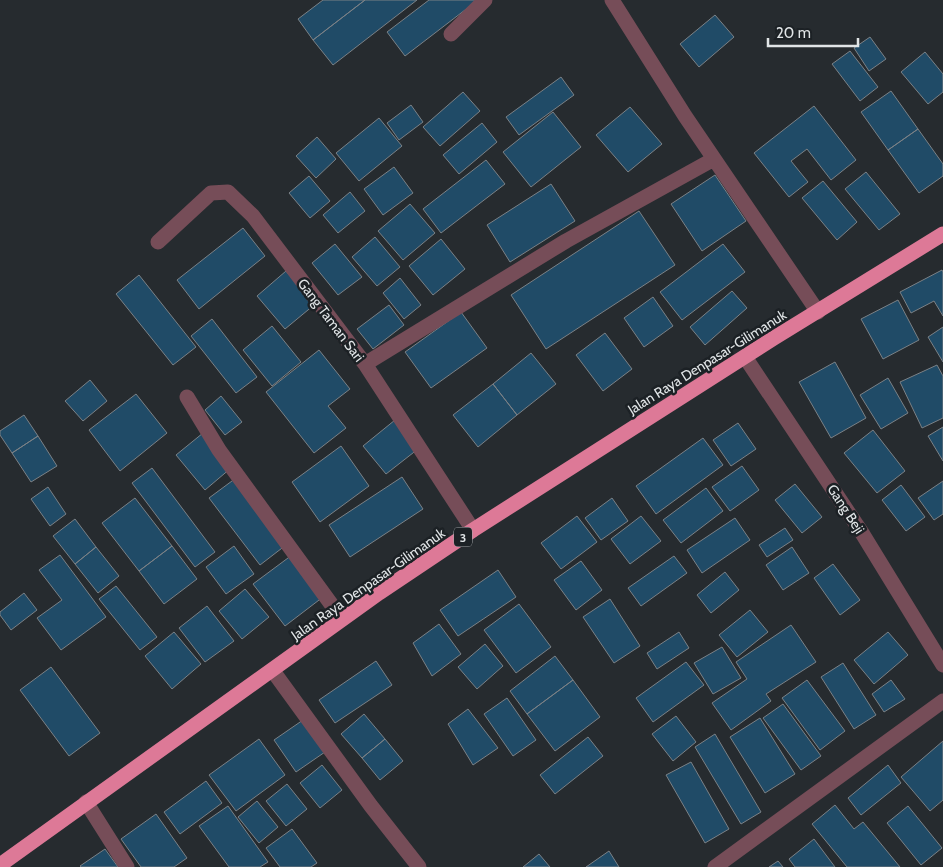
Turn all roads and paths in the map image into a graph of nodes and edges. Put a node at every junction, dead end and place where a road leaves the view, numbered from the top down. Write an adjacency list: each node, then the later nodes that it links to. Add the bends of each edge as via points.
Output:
1 (485, 0): 3 (street)
2 (612, 0): 4 (street)
3 (451, 34)
4 (714, 159): 7 (street); 9 (street, via 566,242)
5 (943, 234): 7 (highway, Jalan Raya Denpasar-Gilimanuk / 3)
6 (158, 242): 9 (street, Gang Taman Sari, via 211,193 228,192 253,216)
7 (818, 312): 8 (highway, Jalan Raya Denpasar-Gilimanuk / 3)
8 (745, 357): 11 (highway, Jalan Raya Denpasar-Gilimanuk / 3); 13 (street, Gang Beji, via 862,533)
9 (365, 364): 11 (street, Gang Taman Sari)
10 (187, 397): 12 (street, via 219,450)
11 (473, 530): 12 (highway, Jalan Raya Denpasar-Gilimanuk / 3)
12 (342, 619): 14 (highway, Jalan Raya Denpasar-Gilimanuk / 3)
13 (943, 664)
14 (273, 670): 16 (highway, Jalan Raya Denpasar-Gilimanuk / 3); 19 (street)
15 (943, 701): 20 (street)
16 (86, 802): 17 (highway, Jalan Raya Denpasar-Gilimanuk / 3); 18 (street)
17 (0, 865)
18 (126, 867)
19 (419, 867)
20 (715, 867)

